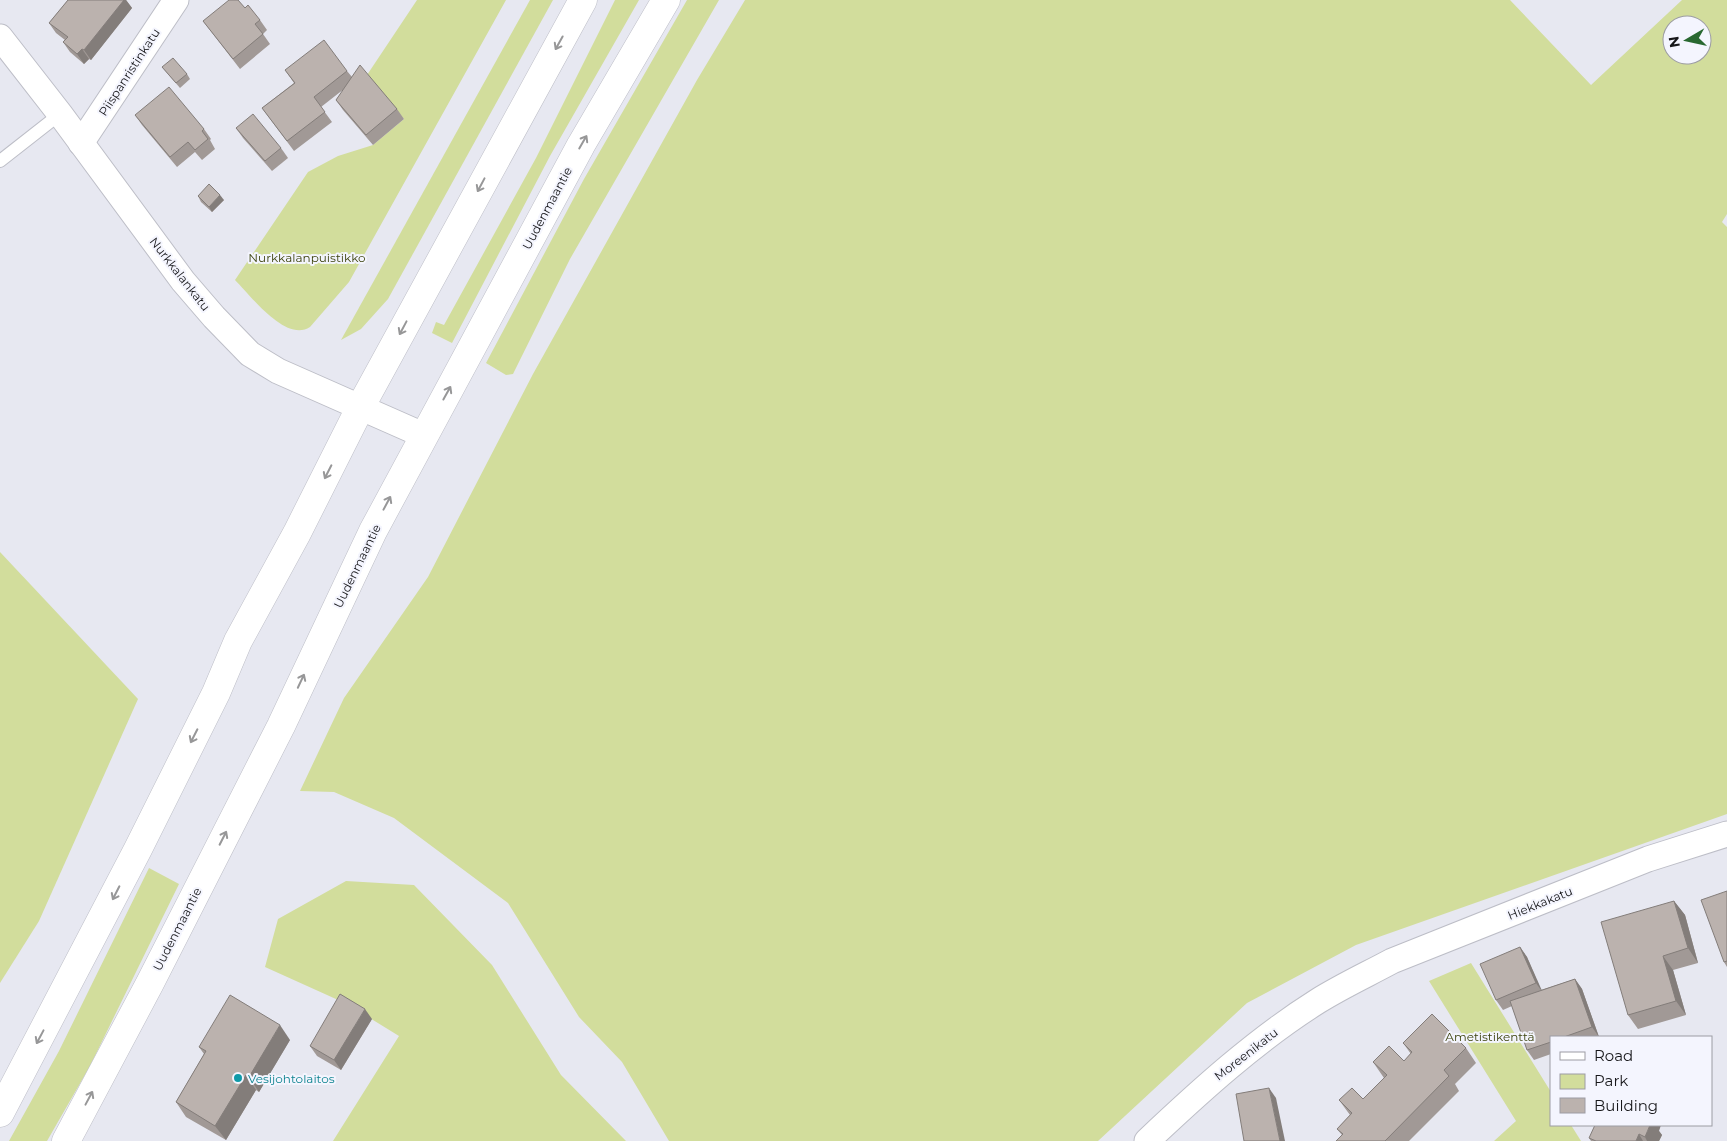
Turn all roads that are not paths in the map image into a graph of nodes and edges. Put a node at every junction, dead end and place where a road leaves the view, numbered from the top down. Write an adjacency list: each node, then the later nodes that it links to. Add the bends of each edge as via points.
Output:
1 (176, 0): 6 (street, Piispanristinkatu)
2 (583, 0): 8 (main road, one-way to 8)
3 (666, 0): 9 (main road, Uudenmaantie, one-way to 3, via 581,145)
4 (0, 37): 5 (street, Nurkkalankatu)
5 (60, 114): 6 (street, Nurkkalankatu); 7 (lane)
6 (81, 143): 8 (street, Nurkkalankatu, via 183,281 250,354 278,372)
7 (0, 161)
8 (361, 406): 9 (street, Nurkkalankatu); 12 (main road, one-way to 12, via 238,641 216,693 138,849)
9 (423, 435): 13 (main road, Uudenmaantie, one-way to 9, via 281,726 373,531)
10 (1727, 834): 11 (street, Hiekkakatu, via 1648,859 1392,961)
11 (1356, 980): 14 (street, Moreenikatu, via 1285,1024 1210,1082)
12 (0, 1113)
13 (66, 1141)
14 (1147, 1141)

